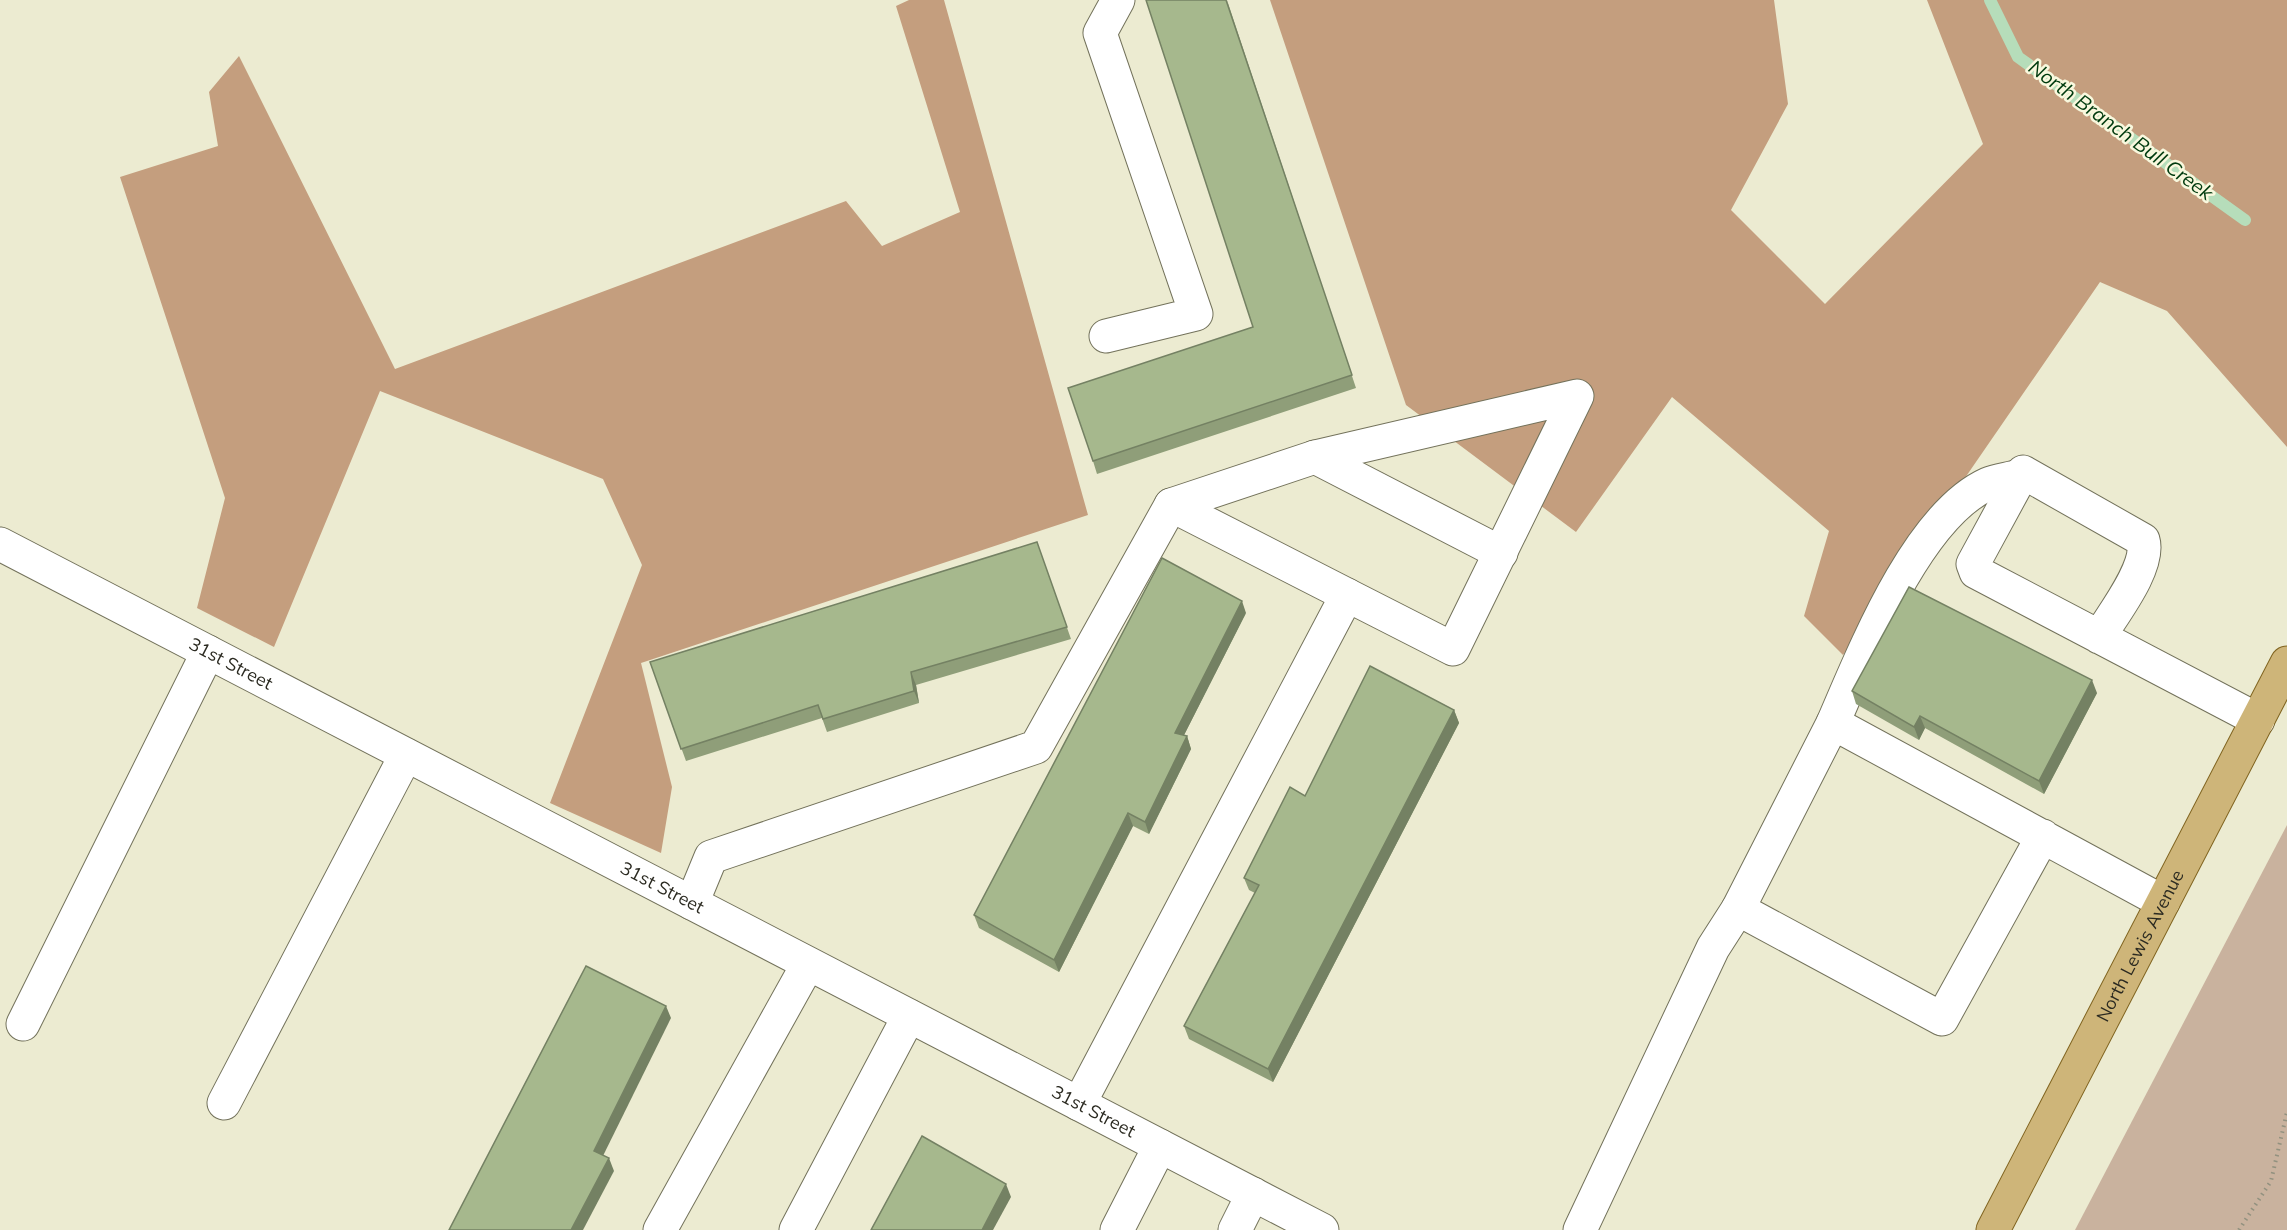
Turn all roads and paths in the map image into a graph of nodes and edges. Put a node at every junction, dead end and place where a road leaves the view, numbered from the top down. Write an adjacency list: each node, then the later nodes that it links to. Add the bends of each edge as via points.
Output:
1 (1118, 0): 2 (street, via 1100,33 1196,314)
2 (1106, 336)
3 (1315, 457): 5 (street); 7 (street); 7 (street, via 1577,396)
4 (2019, 476): 9 (street, via 1973,564 1976,572); 9 (street, via 2023,472 2029,474 2143,540 2142,566); 13 (street, via 1988,484 1937,526 1903,576)
5 (1171, 505): 8 (street); 17 (street, via 1036,747 711,857)
6 (0, 544): 10 (street, 31st Street)
7 (1501, 553): 8 (street, via 1453,649)
8 (1347, 595): 23 (street)
9 (2099, 637): 12 (street)
10 (208, 652): 14 (street, 31st Street); 21 (street)
11 (2287, 663): 12 (main road, North Lewis Avenue)
12 (2258, 720): 16 (main road, North Lewis Avenue)
13 (1833, 723): 15 (street); 18 (street)
14 (406, 755): 17 (street, 31st Street); 22 (street)
15 (2043, 836): 16 (street); 18 (street, via 1942,1019)
16 (2163, 902): 33 (main road, North Lewis Avenue)
17 (692, 903): 19 (street, 31st Street)
18 (1738, 909): 32 (street, via 1713,948)
19 (808, 964): 20 (street, 31st Street); 27 (street)
20 (909, 1016): 23 (street, 31st Street); 28 (street)
21 (24, 1024)
22 (225, 1103)
23 (1079, 1104): 25 (street, 31st Street)
24 (2287, 1112): 34 (path, via 2271,1181)
25 (1160, 1146): 26 (street, 31st Street); 29 (street)
26 (1253, 1194): 30 (street); 31 (street, 31st Street)
27 (660, 1230)
28 (796, 1230)
29 (1117, 1230)
30 (1235, 1230)
31 (1322, 1230)
32 (1580, 1230)
33 (1993, 1230)
34 (2239, 1230)

